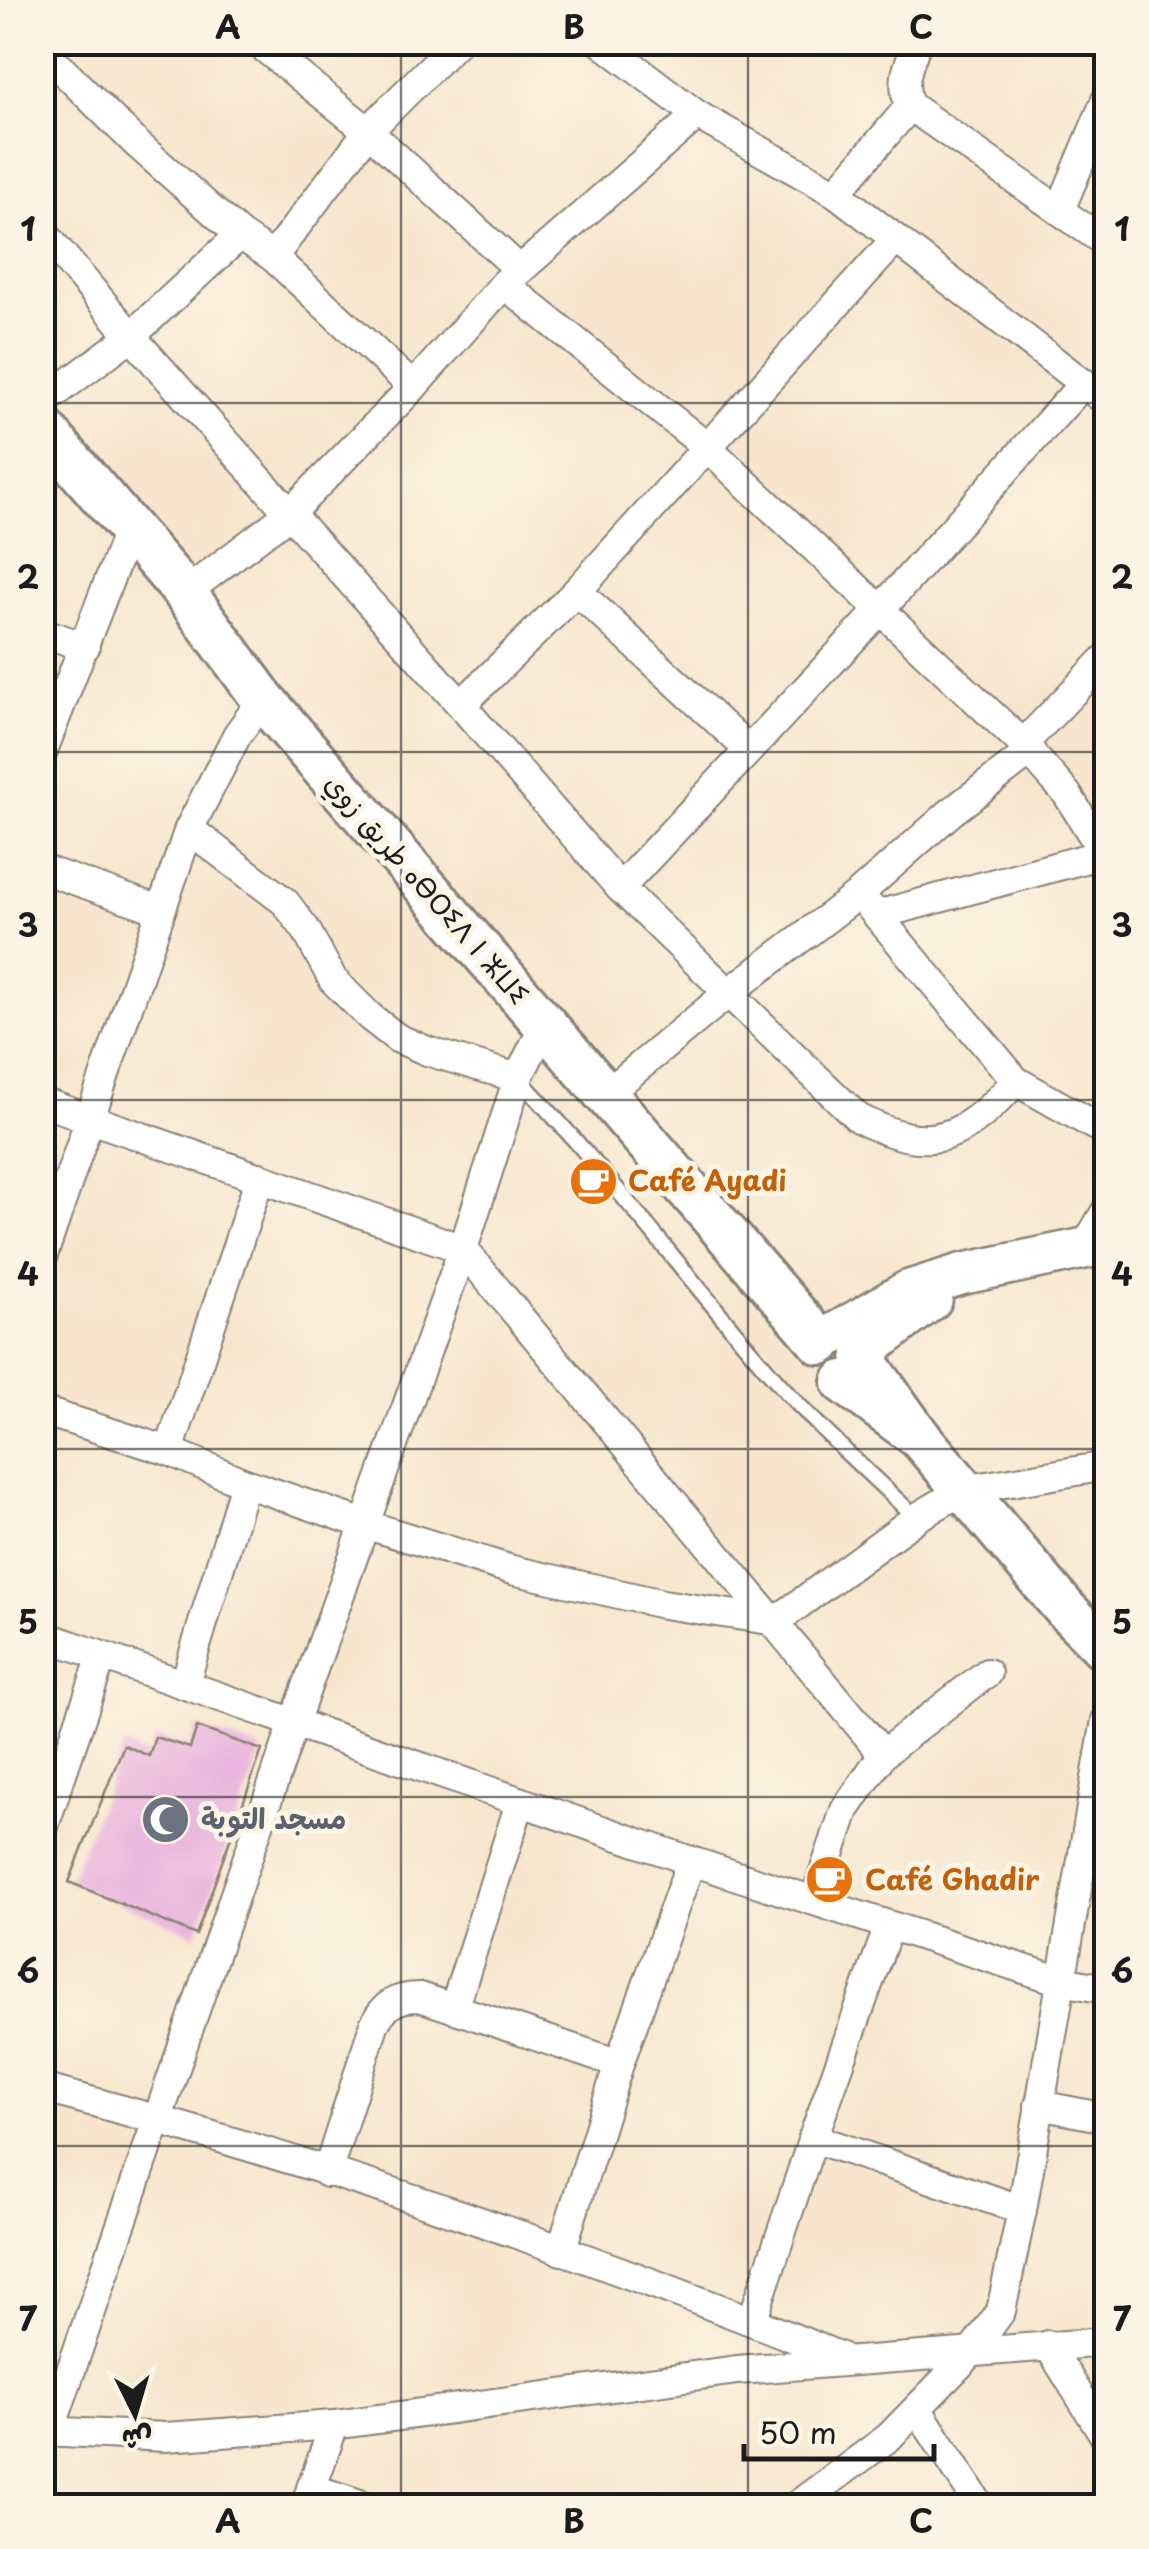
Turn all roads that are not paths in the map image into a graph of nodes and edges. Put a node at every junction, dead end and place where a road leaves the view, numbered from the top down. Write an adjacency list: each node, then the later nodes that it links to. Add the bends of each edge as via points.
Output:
1 (257, 42): 9 (street)
2 (457, 42): 9 (street)
3 (601, 42): 8 (street)
4 (917, 42): 7 (street, via 905,82)
5 (49, 51): 13 (street, via 137,144)
6 (1106, 100): 11 (street)
7 (910, 106): 10 (street); 11 (street)
8 (698, 115): 10 (street); 17 (street)
9 (368, 132): 16 (street); 17 (street)
10 (836, 193): 14 (street)
11 (1060, 210): 15 (street)
12 (42, 231): 18 (street)
13 (240, 235): 16 (street); 18 (street)
14 (895, 240): 19 (street); 24 (street)
15 (1106, 243)
16 (272, 257): 20 (street)
17 (512, 277): 20 (street); 24 (street)
18 (131, 336): 22 (street); 25 (street)
19 (1084, 383): 21 (street); 29 (street)
20 (412, 387): 25 (street)
21 (1106, 401)
22 (42, 403)
23 (42, 427): 26 (main road, طريق زوي ⴰⴱⵔⵉⴷ ⵏ ⵣⵡⵉ)
24 (708, 448): 27 (street); 29 (street)
25 (290, 513): 28 (street); 34 (street)
26 (129, 529): 28 (main road, طريق زوي ⴰⴱⵔⵉⴷ ⵏ ⵣⵡⵉ); 31 (street)
27 (577, 591): 34 (street); 36 (street)
28 (186, 593): 33 (main road, طريق زوي ⴰⴱⵔⵉⴷ ⵏ ⵣⵡⵉ)
29 (880, 610): 35 (street); 36 (street)
30 (42, 632): 31 (street)
31 (85, 647): 37 (street)
32 (1106, 658): 35 (street)
33 (263, 699): 38 (street, via 237,735); 45 (main road, طريق زوي ⴰⴱⵔⵉⴷ ⵏ ⵣⵡⵉ)
34 (462, 706): 41 (street)
35 (1027, 748): 39 (street); 42 (street, via 950,812)
36 (749, 750): 41 (street)
37 (42, 753)
38 (190, 829): 43 (street); 46 (street, via 285,902 333,980 370,1017 427,1050)
39 (1106, 854): 42 (street)
40 (42, 869): 43 (street)
41 (620, 888): 44 (street)
42 (868, 905): 44 (street); 47 (street)
43 (160, 910): 50 (street)
44 (727, 994): 47 (street, via 858,1118 890,1134 924,1139 955,1133 978,1120); 48 (street)
45 (544, 1026): 46 (street); 48 (main road, طريق زوي ⴰⴱⵔⵉⴷ ⵏ ⵣⵡⵉ)
46 (518, 1078): 55 (street); 63 (lane, via 773,1377)
47 (1016, 1080): 51 (street)
48 (606, 1094): 57 (main road, طريق زوي ⴰⴱⵔⵉⴷ ⵏ ⵣⵡⵉ)
49 (42, 1102): 50 (street)
50 (90, 1118): 52 (street); 56 (street)
51 (1106, 1132)
52 (260, 1177): 55 (street); 59 (street)
53 (1106, 1211): 54 (street)
54 (1095, 1246): 57 (main road, via 962,1274)
55 (463, 1249): 64 (street); 65 (street)
56 (42, 1258)
57 (845, 1354): 62 (main road, طريق زوي ⴰⴱⵔⵉⴷ ⵏ ⵣⵡⵉ)
58 (42, 1410): 59 (street)
59 (169, 1451): 61 (street)
60 (1106, 1466): 62 (street)
61 (244, 1482): 64 (street); 70 (street)
62 (963, 1490): 63 (street); 67 (main road)
63 (916, 1518): 65 (street)
64 (364, 1524): 65 (street, via 512,1570); 72 (street)
65 (776, 1621): 73 (street)
66 (42, 1635): 68 (street)
67 (1106, 1650)
68 (102, 1656): 70 (street); 75 (street)
69 (987, 1673): 73 (street)
70 (184, 1683): 72 (street)
71 (1106, 1720): 79 (street)
72 (294, 1723): 74 (street); 86 (street)
73 (883, 1754): 77 (street, via 846,1810)
74 (520, 1803): 76 (street); 81 (street)
75 (42, 1832)
76 (690, 1861): 77 (street); 82 (street)
77 (815, 1899): 78 (street)
78 (889, 1926): 79 (street); 87 (street)
79 (1061, 1980): 80 (street); 84 (street)
80 (1106, 1989)
81 (454, 2008): 82 (street); 88 (street, via 405,1996 381,2010)
82 (619, 2064): 90 (street)
83 (42, 2088): 86 (street)
84 (1039, 2105): 85 (street); 89 (street)
85 (1106, 2118)
86 (160, 2120): 88 (street); 98 (street)
87 (812, 2138): 89 (street); 91 (street)
88 (328, 2173): 90 (street)
89 (1022, 2210): 94 (street, via 1000,2311)
90 (561, 2251): 91 (street)
91 (752, 2320): 95 (street)
92 (1106, 2342): 93 (street)
93 (1048, 2346): 94 (street); 99 (street)
94 (970, 2354): 95 (street); 96 (street)
95 (848, 2360): 97 (street)
96 (918, 2410): 102 (street); 103 (street)
97 (334, 2425): 98 (street, via 166,2436); 100 (street)
98 (46, 2431)
99 (1106, 2438)
100 (308, 2498): 101 (street)
101 (366, 2506)
102 (796, 2506)
103 (980, 2506)

